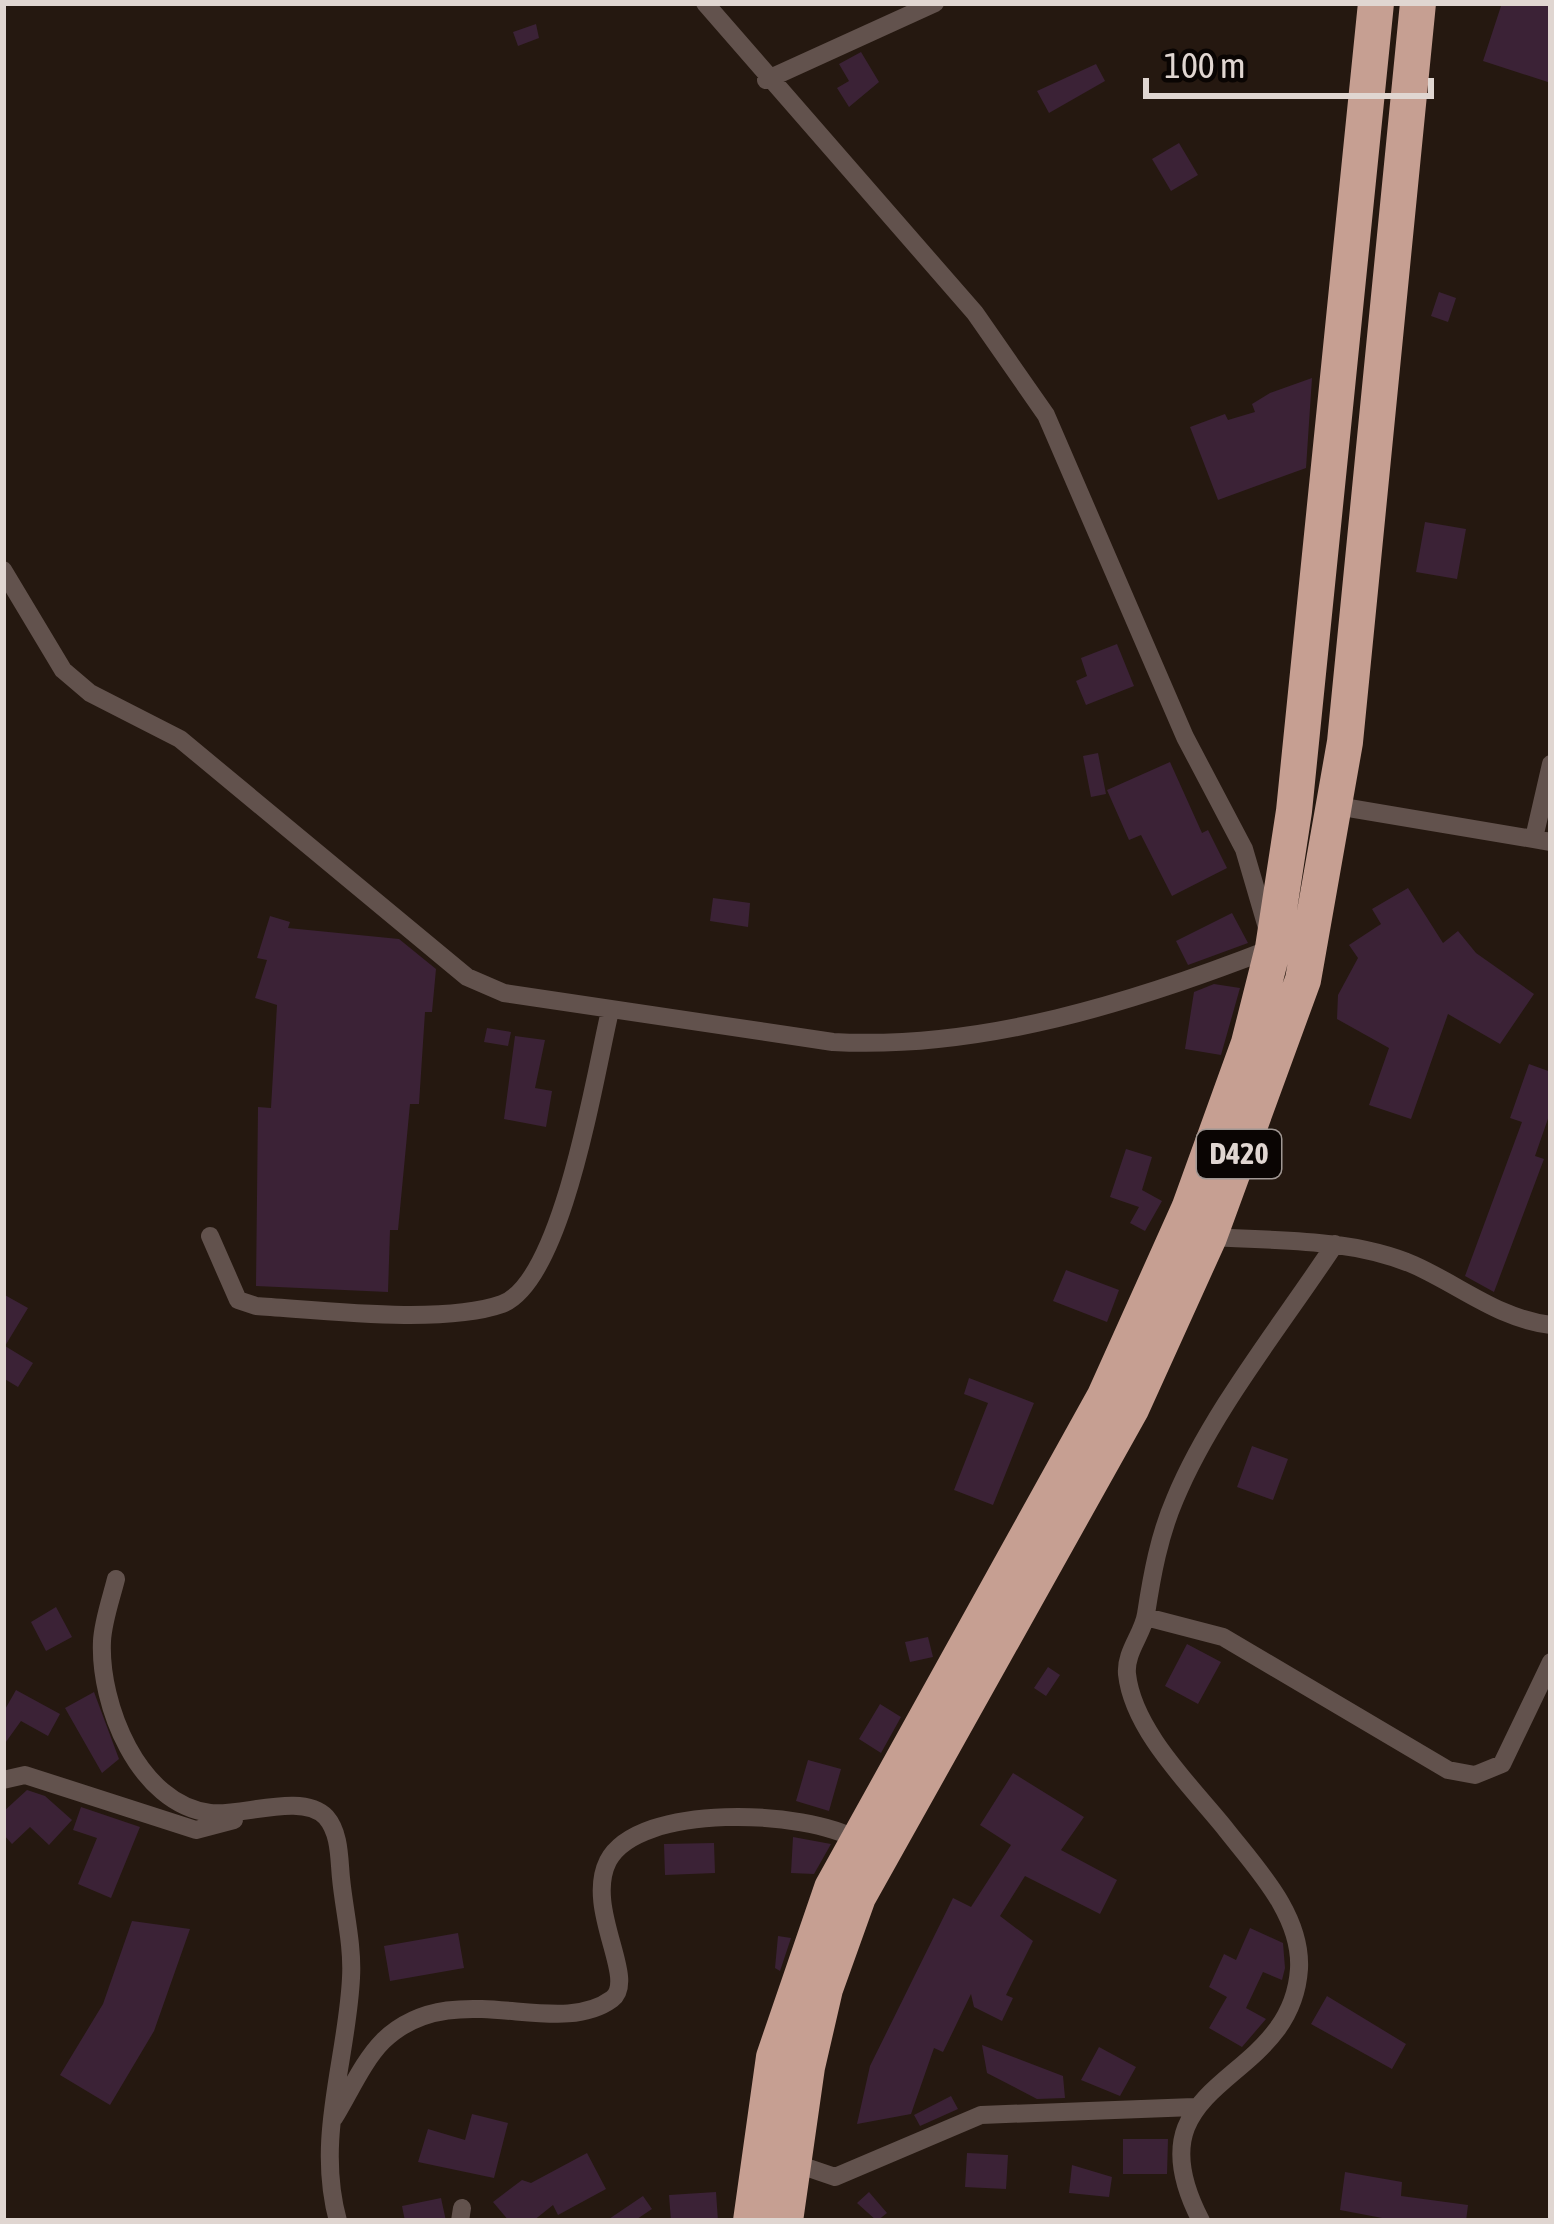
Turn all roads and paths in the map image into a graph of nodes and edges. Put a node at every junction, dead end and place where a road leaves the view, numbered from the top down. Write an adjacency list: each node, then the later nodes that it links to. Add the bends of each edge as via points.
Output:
1 (705, 3): 5 (street)
2 (934, 3): 5 (street)
3 (1376, 3): 10 (highway, D420, via 1300,763)
4 (1418, 3): 8 (highway, D420)
5 (766, 80): 10 (street, via 976,313 1046,415 1202,773 1244,849)
6 (3, 570): 11 (street, via 63,670 180,740 467,977 538,1002)
7 (1551, 764): 9 (street)
8 (1337, 806): 9 (street); 13 (highway, D420, via 1303,980)
9 (1542, 840)
10 (1273, 947): 11 (street, via 1102,1008 886,1045); 21 (highway, D420, via 1249,1043 1189,1209 1105,1396)
11 (610, 1011): 12 (street, via 568,1195 530,1285 506,1303 368,1312 256,1306 238,1300)
12 (210, 1236)
13 (1209, 1238): 14 (street); 24 (highway, D420, via 1131,1409 858,1897 825,1990)
14 (1335, 1244): 15 (street, via 1412,1264 1525,1322); 17 (street, via 1175,1498)
15 (1551, 1325)
16 (116, 1579): 20 (street, via 102,1640 114,1720 172,1797 206,1813)
17 (1146, 1617): 18 (street, via 1223,1637 1448,1770 1475,1775 1502,1764); 22 (street, via 1127,1672 1141,1714 1275,1895 1300,1962 1295,2005 1256,2056)
18 (1551, 1662)
19 (3, 1780): 20 (street, via 25,1775 196,1830)
20 (242, 1814): 23 (street, via 316,1811 339,1848 352,1971)
21 (857, 1840): 23 (street, via 785,1817 654,1826 610,1857 601,1880 599,1906 622,1973 622,1988 610,2000 554,2012 469,2007 404,2026 382,2042); 26 (highway, D420, via 815,1932 774,2057)
22 (1195, 2107): 24 (street, via 981,2115 835,2177); 28 (street, via 1184,2127 1182,2175)
23 (331, 2122): 25 (street)
24 (791, 2162): 27 (highway, D420)
25 (338, 2221)
26 (751, 2221)
27 (784, 2221)
28 (1201, 2221)

